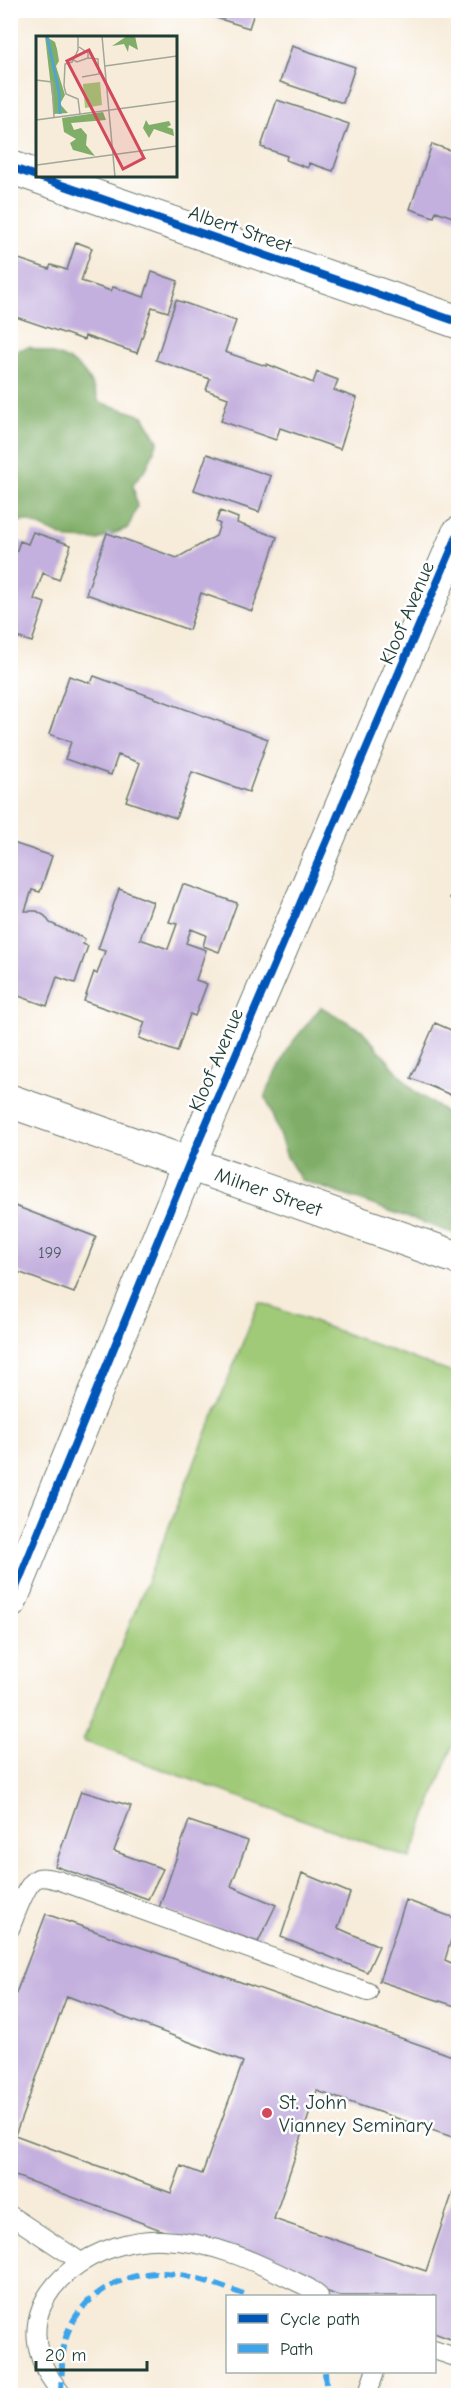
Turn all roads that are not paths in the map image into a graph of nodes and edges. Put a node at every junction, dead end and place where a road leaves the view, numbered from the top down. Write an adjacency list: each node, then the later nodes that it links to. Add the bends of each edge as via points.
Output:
1 (10, 167): 2 (street, Albert Street)
2 (36, 176)
3 (39, 177): 4 (street, Albert Street)
4 (459, 322)
5 (459, 534): 7 (street, Kloof Avenue)
6 (10, 1101): 7 (street, Milner Street)
7 (189, 1164): 8 (street, Milner Street); 9 (street, Kloof Avenue)
8 (459, 1258)
9 (10, 1602)
10 (10, 1929): 11 (lane, via 29,1884 47,1878)
11 (368, 1992)
12 (10, 2215): 13 (lane)
13 (81, 2262): 14 (lane, via 124,2243 161,2239 208,2245 246,2258); 19 (lane, via 54,2286 40,2312 38,2326 39,2355)
14 (318, 2295)
15 (436, 2350): 16 (lane)
16 (459, 2358)
17 (361, 2373): 20 (lane)
18 (375, 2373): 20 (lane)
19 (63, 2396)
20 (365, 2396)

